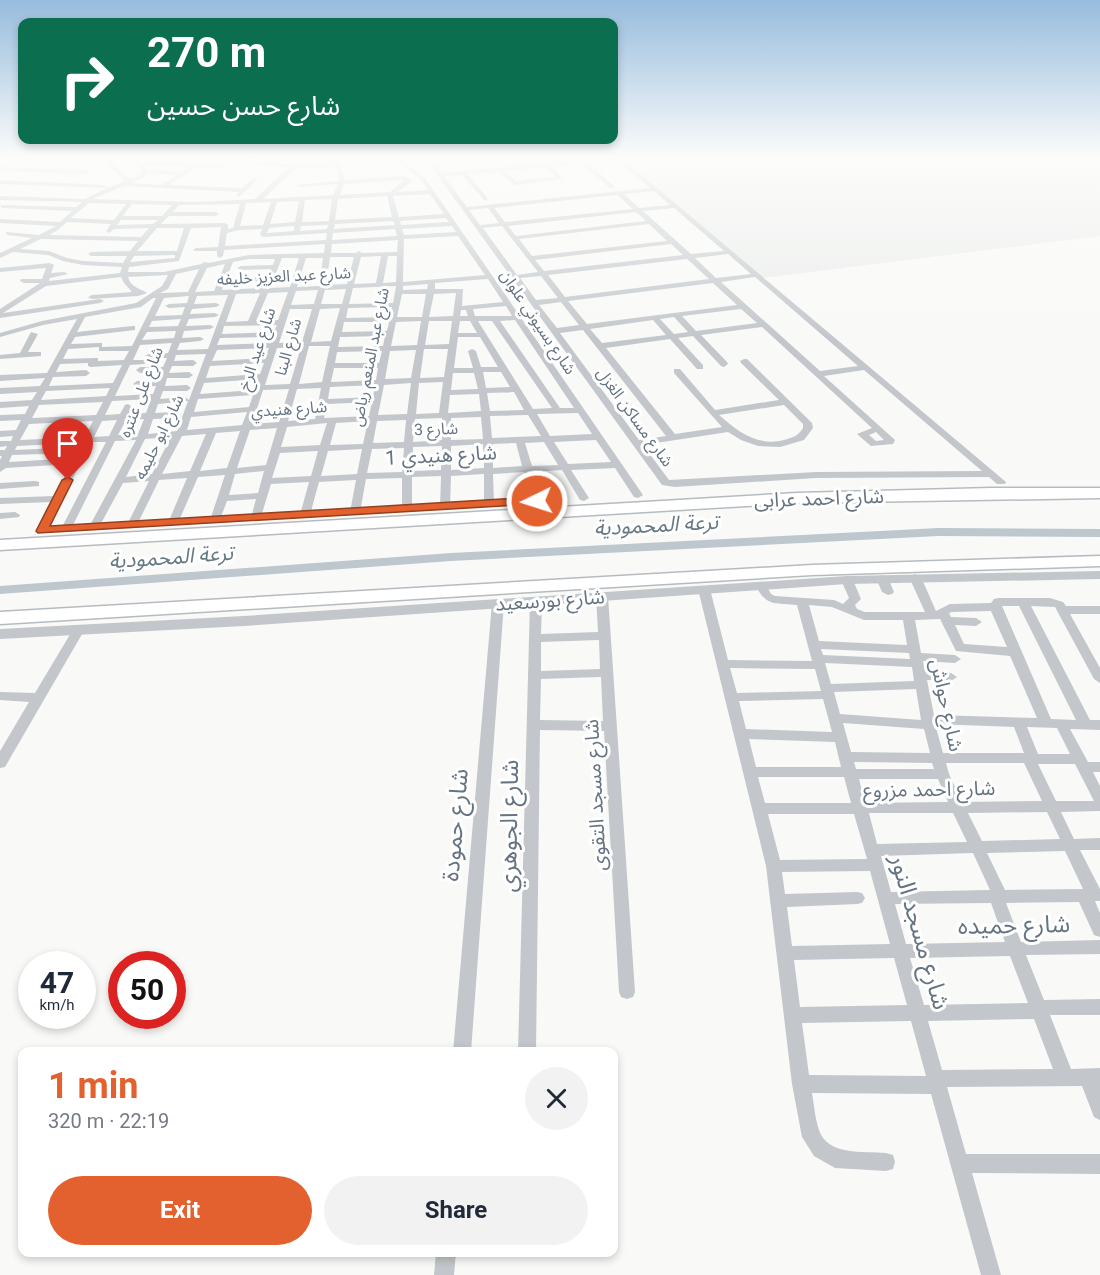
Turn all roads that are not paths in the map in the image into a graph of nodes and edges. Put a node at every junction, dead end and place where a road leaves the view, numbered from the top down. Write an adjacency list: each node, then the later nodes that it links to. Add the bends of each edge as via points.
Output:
1 (40, 220): 25 (street)
2 (65, 220): 25 (street)
3 (116, 220): 28 (street)
4 (140, 220): 28 (street)
5 (162, 220): 36 (street)
6 (189, 220): 33 (street)
7 (238, 220): 35 (street)
8 (268, 220): 31 (street)
9 (299, 220): 26 (street)
10 (357, 220): 22 (street)
11 (365, 220): 37 (street)
12 (380, 220): 37 (street)
13 (397, 220): 47 (street, شارع عبد المنعم رياض)
14 (437, 220): 27 (street)
15 (450, 220): 27 (street, شارع بسيوني علوان)
16 (473, 220): 32 (street, شارع مساكن الغزل)
17 (501, 220): 29 (street)
18 (541, 220): 29 (street)
19 (564, 220): 40 (street)
20 (586, 220): 38 (street)
21 (694, 220): 61 (street)
22 (332, 222): 26 (street); 39 (street, شارع البنا)
23 (651, 222): 38 (street); 53 (street)
24 (0, 223): 25 (street); 30 (street)
25 (62, 224): 28 (street); 28 (street); 30 (street); 45 (street)
26 (298, 224): 31 (street); 41 (street)
27 (452, 224): 42 (street, شارع بسيوني علوان)
28 (113, 225): 36 (street); 49 (street)
29 (504, 225): 32 (street); 48 (street)
30 (18, 226): 43 (street)
31 (266, 226): 35 (street); 44 (street)
32 (478, 227): 95 (street, شارع مساكن الغزل)
33 (186, 228): 36 (street); 46 (street); 70 (street)
34 (225, 228): 35 (street); 46 (street); 57 (street)
35 (236, 228)
36 (154, 229): 50 (street)
37 (366, 229): 39 (street); 51 (street)
38 (595, 229): 40 (street); 58 (street)
39 (330, 231): 41 (street); 52 (street, شارع البنا)
40 (574, 231): 48 (street); 60 (street)
41 (297, 233): 44 (street); 54 (street)
42 (459, 234): 47 (street); 94 (street, شارع بسيوني علوان)
43 (3, 235): 45 (street)
44 (263, 235): 55 (street)
45 (41, 237): 49 (street); 59 (street)
46 (198, 238): 57 (street); 83 (street)
47 (401, 238): 51 (street); 67 (street, شارع عبد المنعم رياض)
48 (514, 238): 74 (street)
49 (102, 239): 50 (street); 64 (street)
50 (145, 239): 65 (street)
51 (366, 240): 52 (street); 62 (street)
52 (329, 242): 54 (street); 66 (street, شارع البنا)
53 (673, 242): 58 (street); 72 (street)
54 (295, 244): 55 (street)
55 (260, 246): 57 (street); 73 (street)
56 (0, 247): 59 (street)
57 (222, 249): 77 (street)
58 (612, 249): 60 (street); 80 (street)
59 (15, 250): 69 (street); 75 (street, via 49,253)
60 (592, 251): 74 (street); 82 (street)
61 (730, 252): 72 (street); 89 (street)
62 (362, 253): 63 (street); 66 (street); 107 (street)
63 (385, 253): 67 (street); 102 (street)
64 (91, 254): 65 (street); 78 (street)
65 (130, 254): 70 (street); 81 (street)
66 (328, 254): 68 (street); 104 (street, شارع البنا)
67 (401, 254): 105 (street, شارع عبد المنعم رياض)
68 (304, 255): 71 (street); 106 (street, شارع عيد الرخ)
69 (0, 256)
70 (178, 256): 81 (street); 92 (street)
71 (280, 256): 73 (street); 84 (street)
72 (688, 256): 80 (street); 99 (street)
73 (256, 257): 76 (street)
74 (530, 258): 88 (street)
75 (65, 260): 78 (street); 90 (street)
76 (230, 260): 77 (street); 110 (street)
77 (219, 261): 79 (street)
78 (82, 263): 81 (street)
79 (205, 264): 83 (street); 93 (street, شارع على عنتره)
80 (627, 264): 82 (street)
81 (124, 265): 91 (street)
82 (607, 266): 88 (street)
83 (193, 267): 92 (street)
84 (276, 267): 85 (street); 97 (street)
85 (241, 268)
86 (0, 270): 90 (street)
87 (64, 274): 90 (street)
88 (543, 274): 95 (street); 119 (street)
89 (757, 275): 99 (street); 199 (street)
90 (47, 276): 91 (street, via 77,284); 96 (street); 116 (street)
91 (124, 276): 92 (street); 101 (street); 111 (street)
92 (173, 276): 93 (street); 100 (street); 112 (street)
93 (198, 277): 113 (street, شارع على عنتره)
94 (489, 277): 103 (street); 121 (street, شارع بسيوني علوان)
95 (514, 277): 120 (street, شارع مساكن الغزل)
96 (23, 278)
97 (271, 279): 98 (street); 108 (street)
98 (240, 280)
99 (715, 280): 119 (street); 127 (street)
100 (151, 281)
101 (96, 283)
102 (379, 285): 105 (street, شارع عبد العزيز خليفه); 107 (street, شارع عبد العزيز خليفه)
103 (431, 287): 105 (street); 132 (street, via 459,291); 146 (street)
104 (322, 288): 106 (street, شارع عبد العزيز خليفه); 107 (street, شارع عبد العزيز خليفه); 129 (street, شارع البنا)
105 (400, 288): 107 (street); 123 (street, شارع عبد المنعم رياض)
106 (292, 290): 108 (street, شارع عبد العزيز خليفه); 128 (street, شارع عيد الرخ)
107 (350, 290): 126 (street)
108 (266, 291): 109 (street, شارع عبد العزيز خليفه); 149 (street)
109 (233, 292): 110 (street, شارع عبد العزيز خليفه); 150 (street, شارع ابو حليمه)
110 (217, 293): 113 (street, شارع عبد العزيز خليفه)
111 (138, 294): 112 (street); 115 (street)
112 (157, 294): 113 (street, شارع عبد العزيز خليفه); 131 (street, via 138,305); 137 (street)
113 (191, 294): 125 (street, شارع على عنتره)
114 (9, 296): 116 (street)
115 (120, 296): 118 (street); 131 (street)
116 (24, 297): 134 (street)
117 (75, 297): 118 (street)
118 (100, 299): 133 (street); 134 (street)
119 (563, 299): 120 (street); 153 (street)
120 (532, 303): 156 (street, شارع مساكن الغزل)
121 (508, 304): 130 (street); 142 (street, شارع بسيوني علوان)
122 (216, 305): 125 (street)
123 (397, 305): 126 (street); 145 (street, شارع عبد المنعم رياض)
124 (169, 306): 125 (street)
125 (189, 306): 138 (street, شارع على عنتره)
126 (345, 306): 129 (street); 147 (street)
127 (743, 306): 136 (street); 151 (street)
128 (287, 307): 129 (street); 148 (street, شارع عيد الرخ)
129 (315, 307): 172 (street, شارع البنا)
130 (469, 307): 132 (street); 140 (street)
131 (122, 308): 133 (street)
132 (458, 308): 139 (street)
133 (103, 312): 144 (street)
134 (0, 314)
135 (215, 315): 138 (street)
136 (676, 315): 143 (street); 161 (street)
137 (151, 316): 138 (street); 144 (street); 168 (street)
138 (185, 317): 155 (street, شارع على عنتره)
139 (456, 318): 140 (street); 146 (street); 163 (street)
140 (472, 318): 141 (street); 164 (street)
141 (494, 318): 142 (street); 188 (street)
142 (516, 318): 186 (street, شارع بسيوني علوان)
143 (655, 318): 153 (street); 166 (street)
144 (80, 319): 158 (street); 162 (street)
145 (394, 319): 146 (street); 147 (street); 157 (street, شارع عبد المنعم رياض)
146 (425, 319): 176 (street)
147 (341, 320): 171 (street)
148 (282, 322): 149 (street); 160 (street, شارع عيد الرخ)
149 (251, 323): 150 (street)
150 (222, 324): 165 (street, شارع ابو حليمه)
151 (763, 325): 161 (street); 203 (street)
152 (210, 327): 155 (street)
153 (585, 327): 156 (street); 174 (street)
154 (132, 328): 162 (street)
155 (181, 328): 168 (street); 170 (street, شارع على عنتره)
156 (554, 331): 271 (street, شارع مساكن الغزل)
157 (390, 333): 171 (street); 177 (street, شارع عبد المنعم رياض)
158 (3, 334)
159 (34, 334): 184 (street)
160 (278, 334): 165 (street); 173 (street, شارع عيد الرخ)
161 (694, 334): 166 (street); 195 (street)
162 (72, 335): 175 (street)
163 (454, 335): 164 (street); 178 (street)
164 (482, 335): 181 (street)
165 (219, 336): 179 (street, شارع ابو حليمه)
166 (672, 337): 174 (street); 200 (street)
167 (112, 338): 168 (street)
168 (139, 339): 170 (street); 175 (street, via 100,347); 192 (street)
169 (200, 339): 170 (street)
170 (177, 341): 183 (street, شارع على عنتره)
171 (335, 343): 172 (street); 177 (street); 197 (street)
172 (305, 345): 173 (street); 216 (street, شارع البنا)
173 (274, 346): 179 (street); 187 (street, شارع عيد الرخ)
174 (600, 346): 262 (street)
175 (65, 347): 190 (street)
176 (421, 347): 177 (street); 178 (street); 209 (street)
177 (387, 348): 196 (street, شارع عبد المنعم رياض)
178 (452, 349): 180 (street); 206 (street)
179 (214, 350): 183 (street); 194 (street, شارع ابو حليمه)
180 (472, 351): 181 (street); 201 (street)
181 (493, 351): 198 (street)
182 (38, 354): 184 (street)
183 (171, 354): 191 (street); 213 (street, شارع على عنتره)
184 (22, 356): 185 (street)
185 (0, 357)
186 (545, 358): 188 (street); 234 (street, شارع بسيوني علوان)
187 (269, 360): 194 (street); 207 (street, شارع عيد الرخ)
188 (525, 361): 198 (street); 235 (street)
189 (744, 361): 229 (street)
190 (57, 362): 192 (street); 204 (street)
191 (144, 362): 192 (street); 213 (street)
192 (128, 363): 211 (street)
193 (193, 363): 213 (street)
194 (208, 364): 210 (street, شارع ابو حليمه)
195 (724, 364)
196 (383, 365): 197 (street); 212 (street, شارع عبد المنعم رياض)
197 (330, 366): 215 (street)
198 (503, 367): 201 (street); 219 (street)
199 (866, 367): 203 (street); 293 (street)
200 (700, 368)
201 (479, 370): 206 (street); 221 (street)
202 (677, 371): 237 (street)
203 (818, 374): 254 (street)
204 (49, 375): 208 (street); 211 (street); 218 (street)
205 (189, 375): 213 (street)
206 (449, 375): 209 (street); 223 (street)
207 (264, 376): 210 (street); 220 (street, شارع عيد الرخ)
208 (0, 378)
209 (417, 380): 212 (street); 244 (street)
210 (202, 381): 224 (street, شارع ابو حليمه)
211 (117, 382): 218 (street); 225 (street)
212 (380, 382): 215 (street); 226 (street, شارع عبد المنعم رياض)
213 (161, 383): 214 (street); 217 (street); 225 (street); 227 (street); 242 (street, شارع على عنتره)
214 (137, 384)
215 (326, 384): 216 (street); 228 (street)
216 (293, 386): 220 (street); 251 (street, شارع البنا)
217 (187, 388)
218 (42, 389): 222 (street); 230 (street)
219 (517, 389): 221 (street); 236 (street)
220 (259, 390): 224 (street); 233 (street, شارع عيد الرخ)
221 (484, 391): 223 (street); 238 (street)
222 (0, 392)
223 (446, 393): 241 (street)
224 (195, 398): 240 (street, شارع ابو حليمه)
225 (109, 399): 230 (street); 246 (street)
226 (376, 399): 228 (street); 247 (street, شارع عبد المنعم رياض)
227 (185, 400)
228 (323, 402): 250 (street)
229 (786, 402): 237 (street); 253 (street, via 807,423 806,434 801,438 762,444)
230 (34, 403): 231 (street); 248 (street)
231 (0, 405)
232 (128, 407): 243 (street)
233 (253, 409): 240 (street); 252 (street, شارع عيد الرخ)
234 (580, 410): 235 (street, شارع هنيدي); 261 (street, شارع بسيوني علوان)
235 (558, 411): 236 (street, شارع هنيدي)
236 (532, 412): 238 (street, شارع هنيدي); 265 (street)
237 (714, 413): 253 (street)
238 (487, 414): 241 (street, شارع هنيدي); 268 (street)
239 (175, 415): 242 (street)
240 (189, 415): 259 (street, شارع ابو حليمه)
241 (445, 415): 244 (street, شارع هنيدي); 270 (street)
242 (148, 416): 243 (street); 260 (street, شارع على عنتره)
243 (123, 417): 246 (street); 264 (street)
244 (412, 417): 247 (street, شارع هنيدي); 273 (street)
245 (0, 418): 248 (street)
246 (100, 418): 248 (street, via 81,414); 263 (street)
247 (373, 418): 249 (street, شارع هنيدي); 274 (street, شارع عبد المنعم رياض)
248 (26, 419): 257 (street)
249 (332, 420): 250 (street, شارع هنيدي); 275 (street)
250 (319, 421): 251 (street, شارع هنيدي)
251 (283, 424): 252 (street, شارع هنيدي); 277 (street, شارع البنا)
252 (247, 427): 256 (street, شارع هنيدي); 286 (street, شارع عيد الرخ)
253 (728, 429): 262 (street)
254 (878, 429)
255 (56, 430): 267 (street)
256 (212, 431): 259 (street, شارع هنيدي); 288 (street)
257 (19, 433): 258 (street); 269 (street)
258 (0, 434)
259 (179, 434): 260 (street, شارع هنيدي); 290 (street, شارع ابو حليمه)
260 (142, 437): 264 (street, شارع هنيدي); 294 (street, شارع على عنتره)
261 (598, 437): 265 (street, شارع 3); 280 (street, شارع بسيوني علوان)
262 (672, 437): 271 (street)
263 (90, 439): 264 (street, شارع هنيدي); 267 (street, شارع هنيدي); 276 (street)
264 (113, 439): 319 (street)
265 (549, 439): 266 (street, شارع 3); 282 (street)
266 (520, 440): 268 (street, شارع 3); 284 (street)
267 (50, 441): 269 (street, شارع هنيدي)
268 (487, 441): 270 (street, شارع 3); 285 (street)
269 (13, 443): 272 (street, شارع هنيدي); 278 (street)
270 (446, 443): 273 (street, شارع 3); 287 (street)
271 (636, 443): 293 (street, شارع مساكن الغزل, via 664,481 672,484 816,475)
272 (0, 444)
273 (409, 445): 274 (street, شارع 3); 289 (street)
274 (368, 446): 275 (street, شارع 3); 291 (street, شارع عبد المنعم رياض)
275 (324, 448): 277 (street, شارع 3); 292 (street)
276 (84, 450): 278 (street); 279 (street)
277 (275, 450): 283 (street, شارع البنا)
278 (4, 453): 281 (street)
279 (78, 461): 281 (street); 304 (street)
280 (617, 465): 282 (street, شارع هنيدي 1); 300 (street, شارع بسيوني علوان)
281 (1, 466)
282 (566, 467): 284 (street, شارع هنيدي 1); 303 (street)
283 (270, 468): 286 (street); 295 (street, شارع البنا)
284 (529, 469): 285 (street, شارع هنيدي 1); 306 (street)
285 (488, 470): 287 (street, شارع هنيدي 1); 307 (street)
286 (232, 471): 288 (street); 302 (street, شارع عيد الرخ)
287 (444, 472): 289 (street, شارع هنيدي 1); 308 (street)
288 (194, 474): 290 (street); 316 (street)
289 (406, 474): 291 (street, شارع هنيدي 1); 309 (street)
290 (157, 477): 294 (street); 317 (street, شارع ابو حليمه)
291 (362, 477): 292 (street, شارع هنيدي 1); 310 (street, شارع عبد المنعم رياض)
292 (316, 478): 295 (street, شارع هنيدي 1); 312 (street)
293 (997, 478): 296 (main road, شارع احمد عرابى); 300 (main road, شارع احمد عرابى)
294 (120, 480): 318 (street, شارع على عنتره)
295 (266, 481): 301 (street, شارع البنا)
296 (1100, 482)
297 (35, 484): 298 (street)
298 (0, 486)
299 (1100, 493): 322 (main road, شارع احمد عرابى, via 786,499)
300 (638, 495): 303 (main road, شارع احمد عرابى)
301 (262, 496): 302 (street); 314 (street, شارع البنا)
302 (223, 498): 315 (street, شارع عيد الرخ)
303 (584, 498): 306 (main road, شارع احمد عرابى)
304 (57, 499): 305 (street); 320 (street)
305 (0, 501)
306 (537, 501): 307 (main road, شارع احمد عرابى)
307 (489, 504): 308 (main road, شارع احمد عرابى)
308 (445, 507): 309 (main road, شارع احمد عرابى)
309 (407, 509): 310 (main road, شارع احمد عرابى)
310 (355, 512): 312 (main road, شارع احمد عرابى)
311 (15, 515): 313 (street)
312 (305, 515): 314 (main road, شارع احمد عرابى)
313 (0, 516)
314 (256, 518): 315 (main road, شارع احمد عرابى)
315 (215, 520): 316 (main road, شارع احمد عرابى)
316 (173, 523): 317 (main road, شارع احمد عرابى)
317 (132, 525): 318 (main road, شارع احمد عرابى)
318 (94, 527): 319 (main road, شارع احمد عرابى)
319 (66, 529): 320 (main road, شارع احمد عرابى)
320 (42, 531): 321 (main road, شارع احمد عرابى)
321 (0, 533)
322 (0, 545)
323 (1100, 561): 340 (main road, شارع بورسعيد, via 812,570)
324 (1100, 575): 325 (street, شارع بورسعيد)
325 (915, 577): 326 (street, شارع بورسعيد, via 885,585); 339 (street)
326 (847, 580): 327 (street, شارع بورسعيد); 337 (street, via 855,599 849,604)
327 (761, 585): 328 (street, شارع بورسعيد); 331 (street, via 770,598)
328 (704, 589): 329 (street, شارع بورسعيد); 349 (street)
329 (602, 596): 330 (street, شارع بورسعيد); 344 (street, شارع مسجد التقوى)
330 (536, 601): 333 (street, شارع بورسعيد); 345 (street, شارع الجوهري)
331 (802, 602): 337 (street, via 834,604); 347 (street, شارع مسجد النور)
332 (1023, 602): 334 (street, via 1001,601); 335 (street, via 1050,602); 364 (street)
333 (498, 603): 342 (street, شارع بورسعيد); 404 (street, شارع حمودة)
334 (995, 607): 339 (street, via 950,608); 346 (street)
335 (1062, 610): 336 (street); 354 (street)
336 (1100, 610)
337 (852, 612): 338 (street, via 864,616)
338 (908, 616): 339 (street); 350 (street, شارع حواش)
339 (941, 616): 341 (street); 346 (street, via 956,644 963,649)
340 (0, 618)
341 (976, 622)
342 (79, 630): 343 (street, شارع بورسعيد); 358 (street)
343 (0, 634)
344 (605, 636): 345 (street); 351 (street, شارع مسجد التقوى)
345 (536, 638): 352 (street, شارع الجوهري)
346 (1015, 652): 362 (street)
347 (817, 656): 349 (street); 350 (street); 355 (street, شارع مسجد النور)
348 (955, 658): 350 (street)
349 (724, 664): 357 (street)
350 (918, 666): 353 (street); 355 (street); 360 (street, شارع حواش)
351 (608, 673): 352 (street); 367 (street, شارع مسجد التقوى)
352 (535, 675): 366 (street, شارع الجوهري)
353 (951, 677)
354 (1100, 679)
355 (827, 692): 357 (street); 359 (street, شارع مسجد النور)
356 (0, 696): 358 (street)
357 (733, 697): 368 (street)
358 (37, 698): 372 (street)
359 (835, 718): 360 (street); 369 (street, شارع مسجد النور)
360 (928, 722): 361 (street); 370 (street, شارع حواش)
361 (1019, 722): 362 (street); 371 (street)
362 (1046, 723): 363 (street)
363 (1061, 724): 364 (street); 373 (street)
364 (1086, 724): 365 (street)
365 (1100, 724)
366 (534, 725): 367 (street); 405 (street, شارع الجوهري)
367 (611, 726): 399 (street, شارع مسجد التقوى)
368 (742, 734): 369 (street); 376 (street)
369 (840, 737): 375 (street, شارع مسجد النور)
370 (937, 757): 371 (street); 375 (street); 377 (street, شارع حواش)
371 (1030, 758): 373 (street); 379 (street)
372 (0, 763)
373 (1082, 763): 374 (street); 378 (street)
374 (1100, 767)
375 (849, 768): 376 (street); 377 (street); 383 (street, شارع مسجد النور)
376 (751, 772): 382 (street)
377 (942, 774): 381 (street, شارع حواش)
378 (1100, 799)
379 (1052, 806): 380 (street, شارع احمد مزروع); 381 (street, شارع احمد مزروع); 385 (street)
380 (1100, 806)
381 (958, 808): 383 (street, شارع احمد مزروع); 386 (street, شارع حواش)
382 (759, 809): 383 (street, شارع احمد مزروع); 388 (street)
383 (860, 809): 387 (street, شارع مسجد النور)
384 (1100, 844): 385 (street)
385 (1070, 845): 386 (street); 389 (street)
386 (976, 847): 387 (street); 390 (street, شارع حواش)
387 (874, 857): 388 (street); 392 (street, شارع مسجد النور)
388 (774, 866): 393 (street)
389 (1093, 895): 390 (street); 394 (street)
390 (998, 897): 392 (street); 396 (street, شارع حواش)
391 (857, 898): 393 (street)
392 (885, 898): 397 (street, شارع مسجد النور)
393 (779, 901): 398 (street)
394 (1100, 930)
395 (1100, 947): 396 (street, شارع حميده)
396 (1016, 949): 397 (street, شارع حميده); 401 (street, شارع حواش)
397 (900, 951): 398 (street, شارع حميده); 402 (street, شارع مسجد النور)
398 (785, 953): 403 (street)
399 (627, 992)
400 (1100, 1007): 401 (street)
401 (1039, 1010): 402 (street); 406 (street, شارع حواش)
402 (918, 1014): 403 (street); 408 (street, شارع مسجد النور)
403 (794, 1015): 409 (street)
404 (462, 1047)
405 (527, 1047)
406 (1065, 1077): 407 (street); 408 (street)
407 (1094, 1077): 410 (street)
408 (937, 1082): 409 (street); 412 (street, شارع مسجد النور)
409 (801, 1084): 411 (street, via 812,1137 821,1149 835,1159)
410 (1100, 1111)
411 (886, 1162)
412 (959, 1163): 413 (street); 416 (street, شارع مسجد النور)
413 (1100, 1164)
414 (446, 1257): 415 (street)
415 (444, 1275)
416 (991, 1275)

